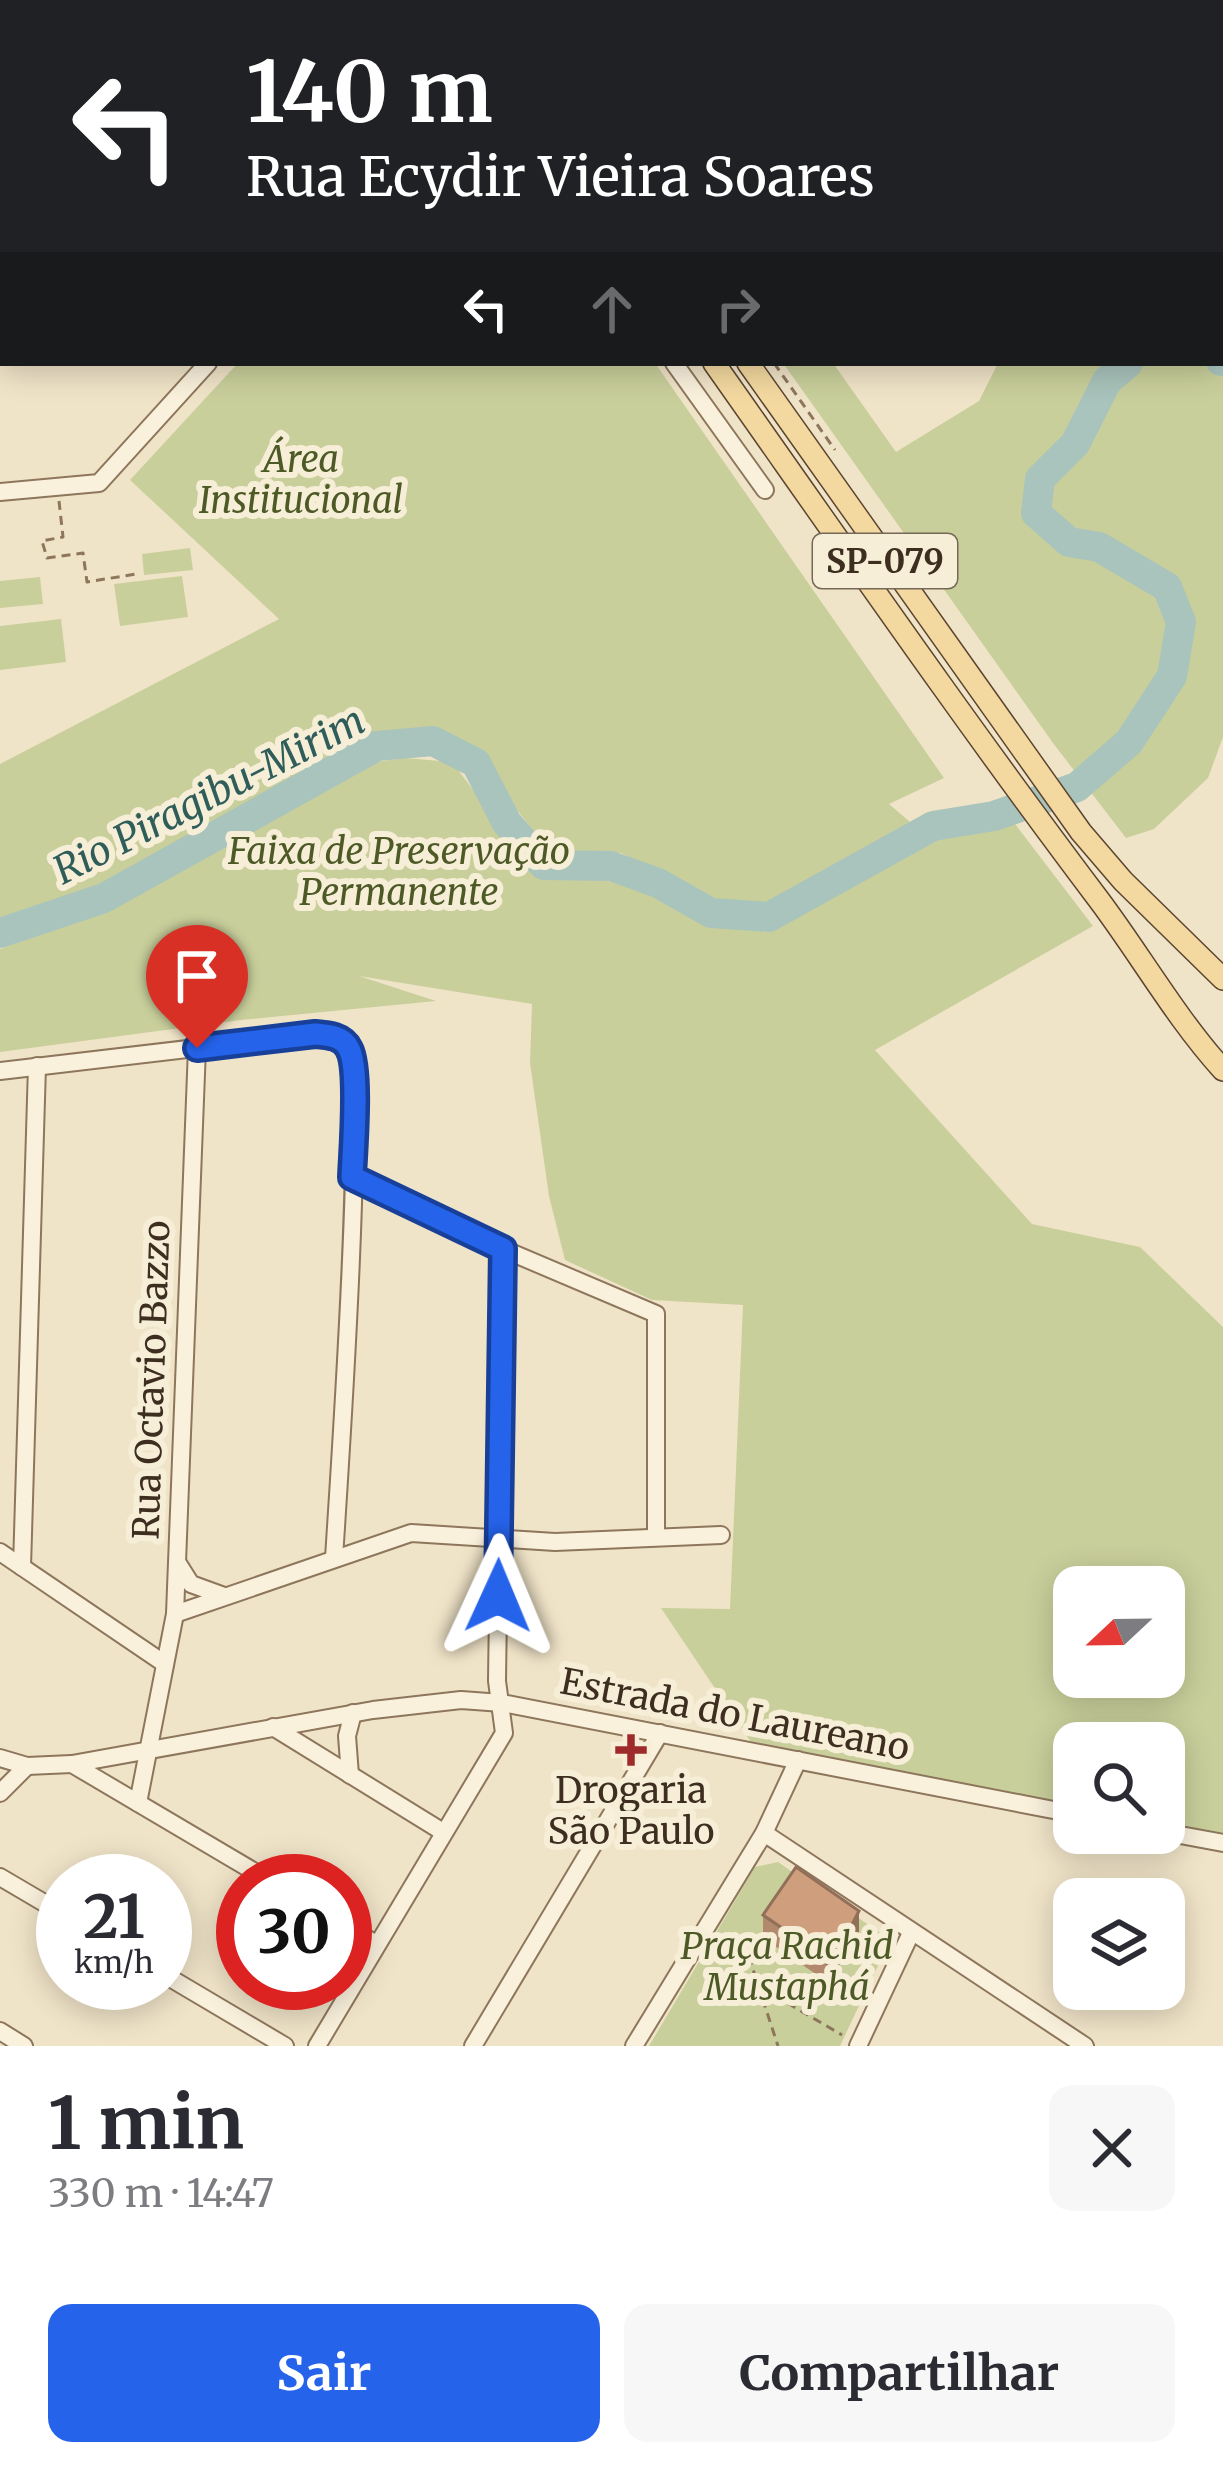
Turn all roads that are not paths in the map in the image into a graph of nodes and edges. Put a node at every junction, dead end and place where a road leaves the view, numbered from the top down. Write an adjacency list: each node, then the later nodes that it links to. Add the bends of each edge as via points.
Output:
1 (205, 366): 6 (street, via 99,483)
2 (676, 366): 5 (street)
3 (716, 366): 11 (main road, SP-079)
4 (750, 366): 7 (main road, SP-079, via 1081,832)
5 (765, 490)
6 (0, 492)
7 (1223, 980)
8 (197, 1048): 9 (street); 12 (street, via 315,1034 344,1043 354,1069); 19 (street, Rua Octavio Bazzo)
9 (38, 1066): 10 (street); 20 (street)
10 (0, 1070)
11 (1223, 1070)
12 (352, 1177): 13 (street); 18 (street)
13 (503, 1249): 15 (street, via 656,1314); 16 (street)
14 (721, 1535): 15 (street)
15 (656, 1537): 16 (street)
16 (499, 1539): 18 (street, via 411,1534); 24 (street)
17 (0, 1552): 20 (street)
18 (334, 1558): 21 (street)
19 (177, 1561): 21 (street, via 190,1584); 22 (street, Rua Octavio Bazzo)
20 (22, 1567): 23 (street)
21 (224, 1597): 22 (street)
22 (175, 1614): 23 (street, Rua Octavio Bazzo)
23 (165, 1664): 25 (street, Rua Octavio Bazzo)
24 (502, 1702): 26 (street, Estrada do Laureano); 28 (street, Estrada do Laureano); 40 (street, via 504,1733)
25 (157, 1712): 29 (street, via 162,1729); 30 (street, Rua Octavio Bazzo)
26 (353, 1713): 27 (street, Estrada do Laureano); 36 (street)
27 (273, 1727): 29 (street, Estrada do Laureano); 36 (street)
28 (660, 1733): 32 (street, Estrada do Laureano); 56 (street)
29 (183, 1743): 30 (street, Estrada do Laureano)
30 (150, 1749): 33 (street, Estrada do Laureano); 38 (street, Rua Octavio Bazzo)
31 (0, 1758): 34 (street, Estrada do Laureano)
32 (797, 1760): 39 (street, Estrada do Laureano); 41 (street)
33 (72, 1764): 34 (street, Estrada do Laureano); 38 (street)
34 (27, 1766): 37 (street)
35 (0, 1772): 37 (street)
36 (350, 1775): 40 (street)
37 (0, 1792)
38 (138, 1803): 44 (street)
39 (1053, 1810)
40 (443, 1832): 49 (street)
41 (764, 1833): 47 (street); 57 (street)
42 (1185, 1836): 43 (street)
43 (1223, 1843)
44 (224, 1854)
45 (0, 1876): 46 (street)
46 (36, 1898)
47 (910, 1933): 52 (street); 58 (street)
48 (372, 1942): 49 (street)
49 (376, 1944): 55 (street)
50 (192, 1991): 54 (street)
51 (0, 2031): 53 (street)
52 (856, 2043)
53 (24, 2046)
54 (285, 2046)
55 (317, 2046)
56 (473, 2046)
57 (634, 2046)
58 (1085, 2046)

